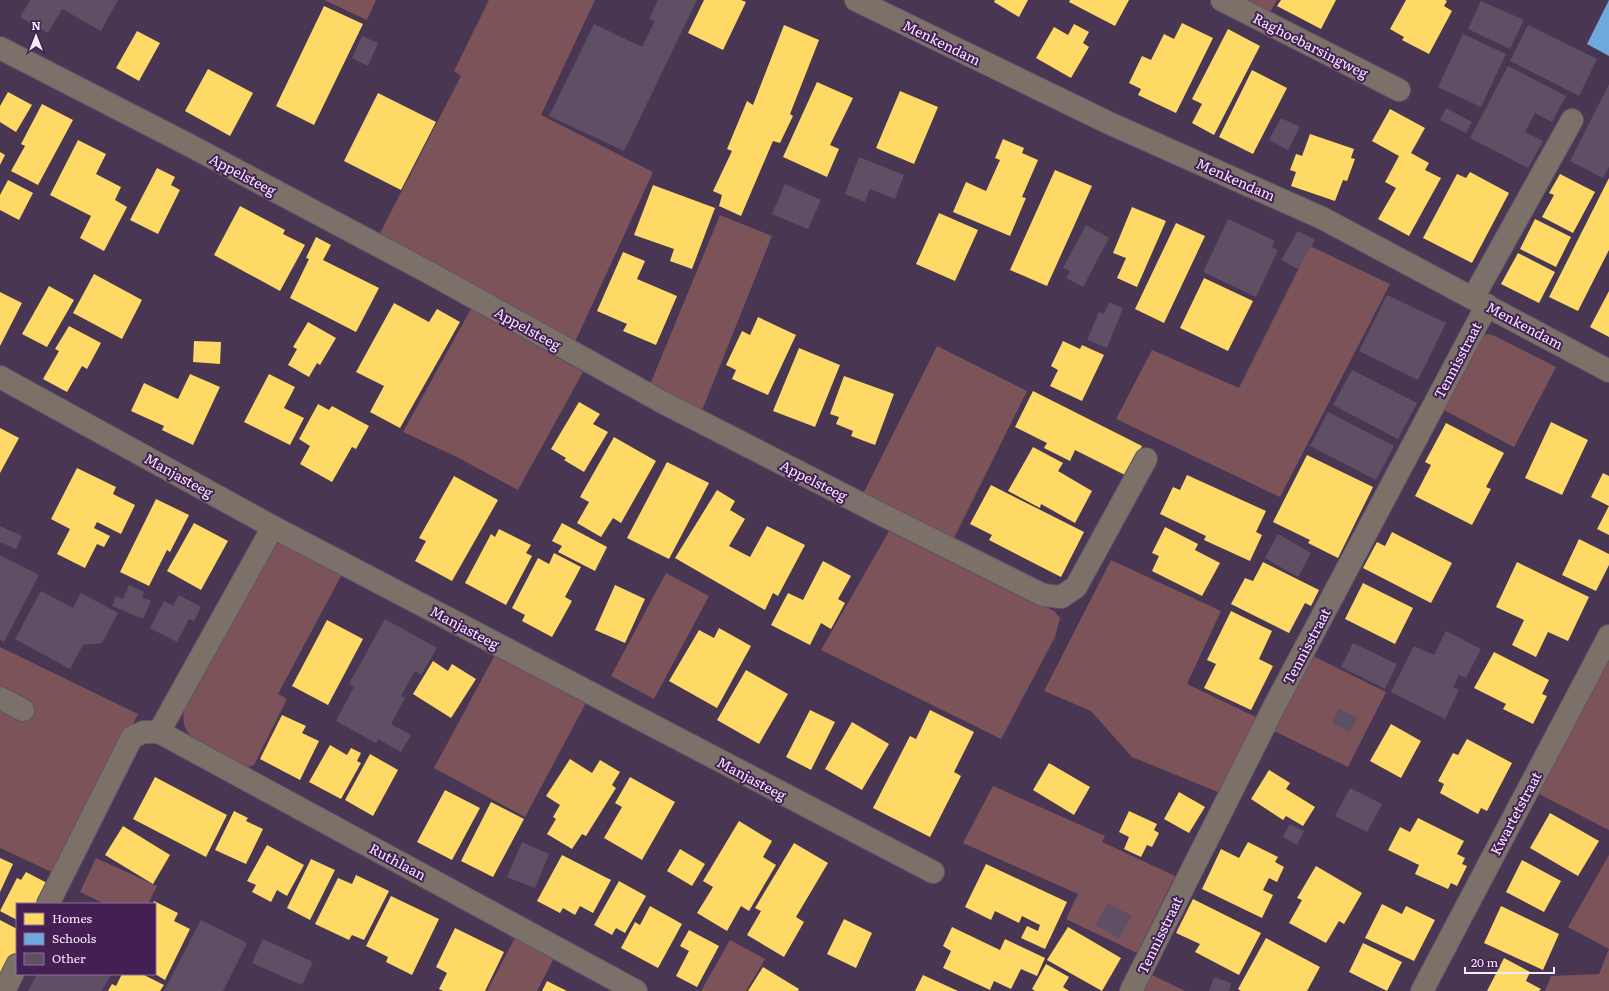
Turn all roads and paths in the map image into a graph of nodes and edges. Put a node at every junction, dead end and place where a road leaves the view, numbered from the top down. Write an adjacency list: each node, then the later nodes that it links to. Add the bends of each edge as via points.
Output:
1 (856, 0): 6 (street, Menkendam, via 1109,123 1322,218)
2 (1222, 0): 4 (street, Raghoebarsingweg)
3 (0, 48): 9 (street, Appelsteeg, via 428,272 664,403 1044,595 1061,597 1076,587)
4 (1399, 90)
5 (1572, 120): 6 (street, Tennisstraat)
6 (1480, 301): 7 (street, Menkendam); 20 (street, Tennisstraat)
7 (1609, 371)
8 (0, 377): 10 (street, Manjasteeg)
9 (1146, 460)
10 (273, 527): 14 (street); 15 (street, Manjasteeg)
11 (1609, 636): 21 (street, Kwartetstraat)
12 (0, 698): 13 (street)
13 (23, 710)
14 (159, 732): 16 (street, via 144,732 132,737); 19 (street, Ruthlaan)
15 (933, 872)
16 (49, 903)
17 (16, 967): 18 (street)
18 (4, 991)
19 (636, 991)
20 (1131, 991)
21 (1422, 991)

